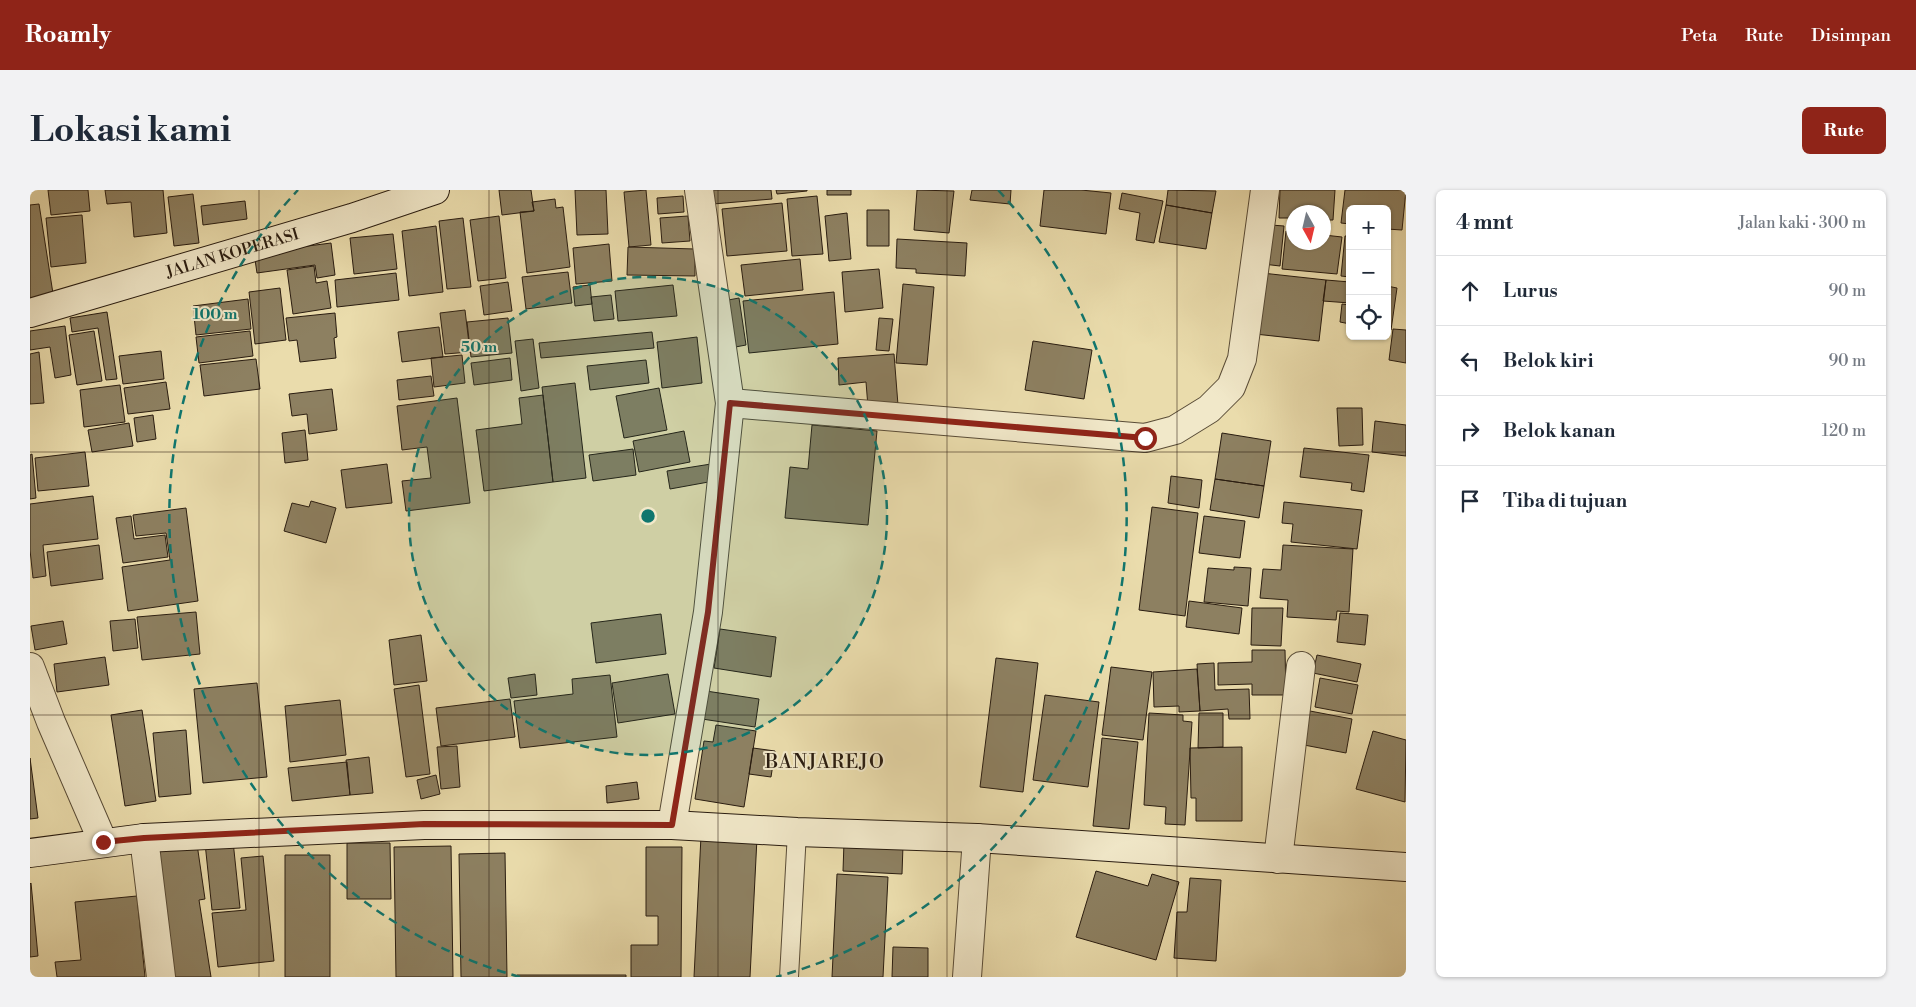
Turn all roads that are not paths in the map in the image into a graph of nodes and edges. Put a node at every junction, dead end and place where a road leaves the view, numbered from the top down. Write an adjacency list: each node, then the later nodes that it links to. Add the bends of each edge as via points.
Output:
1 (435, 190): 4 (street, JALAN KOPERASI, via 352,218)
2 (699, 190): 5 (street)
3 (1265, 190): 5 (street, via 1242,359 1231,387 1209,410 1175,430 1145,438)
4 (30, 313)
5 (730, 403): 8 (street, via 708,612)
6 (1301, 666): 14 (street)
7 (30, 667): 12 (street)
8 (672, 825): 9 (street); 10 (street, via 424,824)
9 (797, 832): 11 (street); 17 (lane)
10 (144, 838): 12 (street); 16 (street)
11 (978, 838): 14 (street); 18 (street)
12 (103, 842): 13 (street)
13 (30, 853)
14 (1278, 859): 15 (street)
15 (1406, 867)
16 (160, 977)
17 (789, 977)
18 (967, 977)

